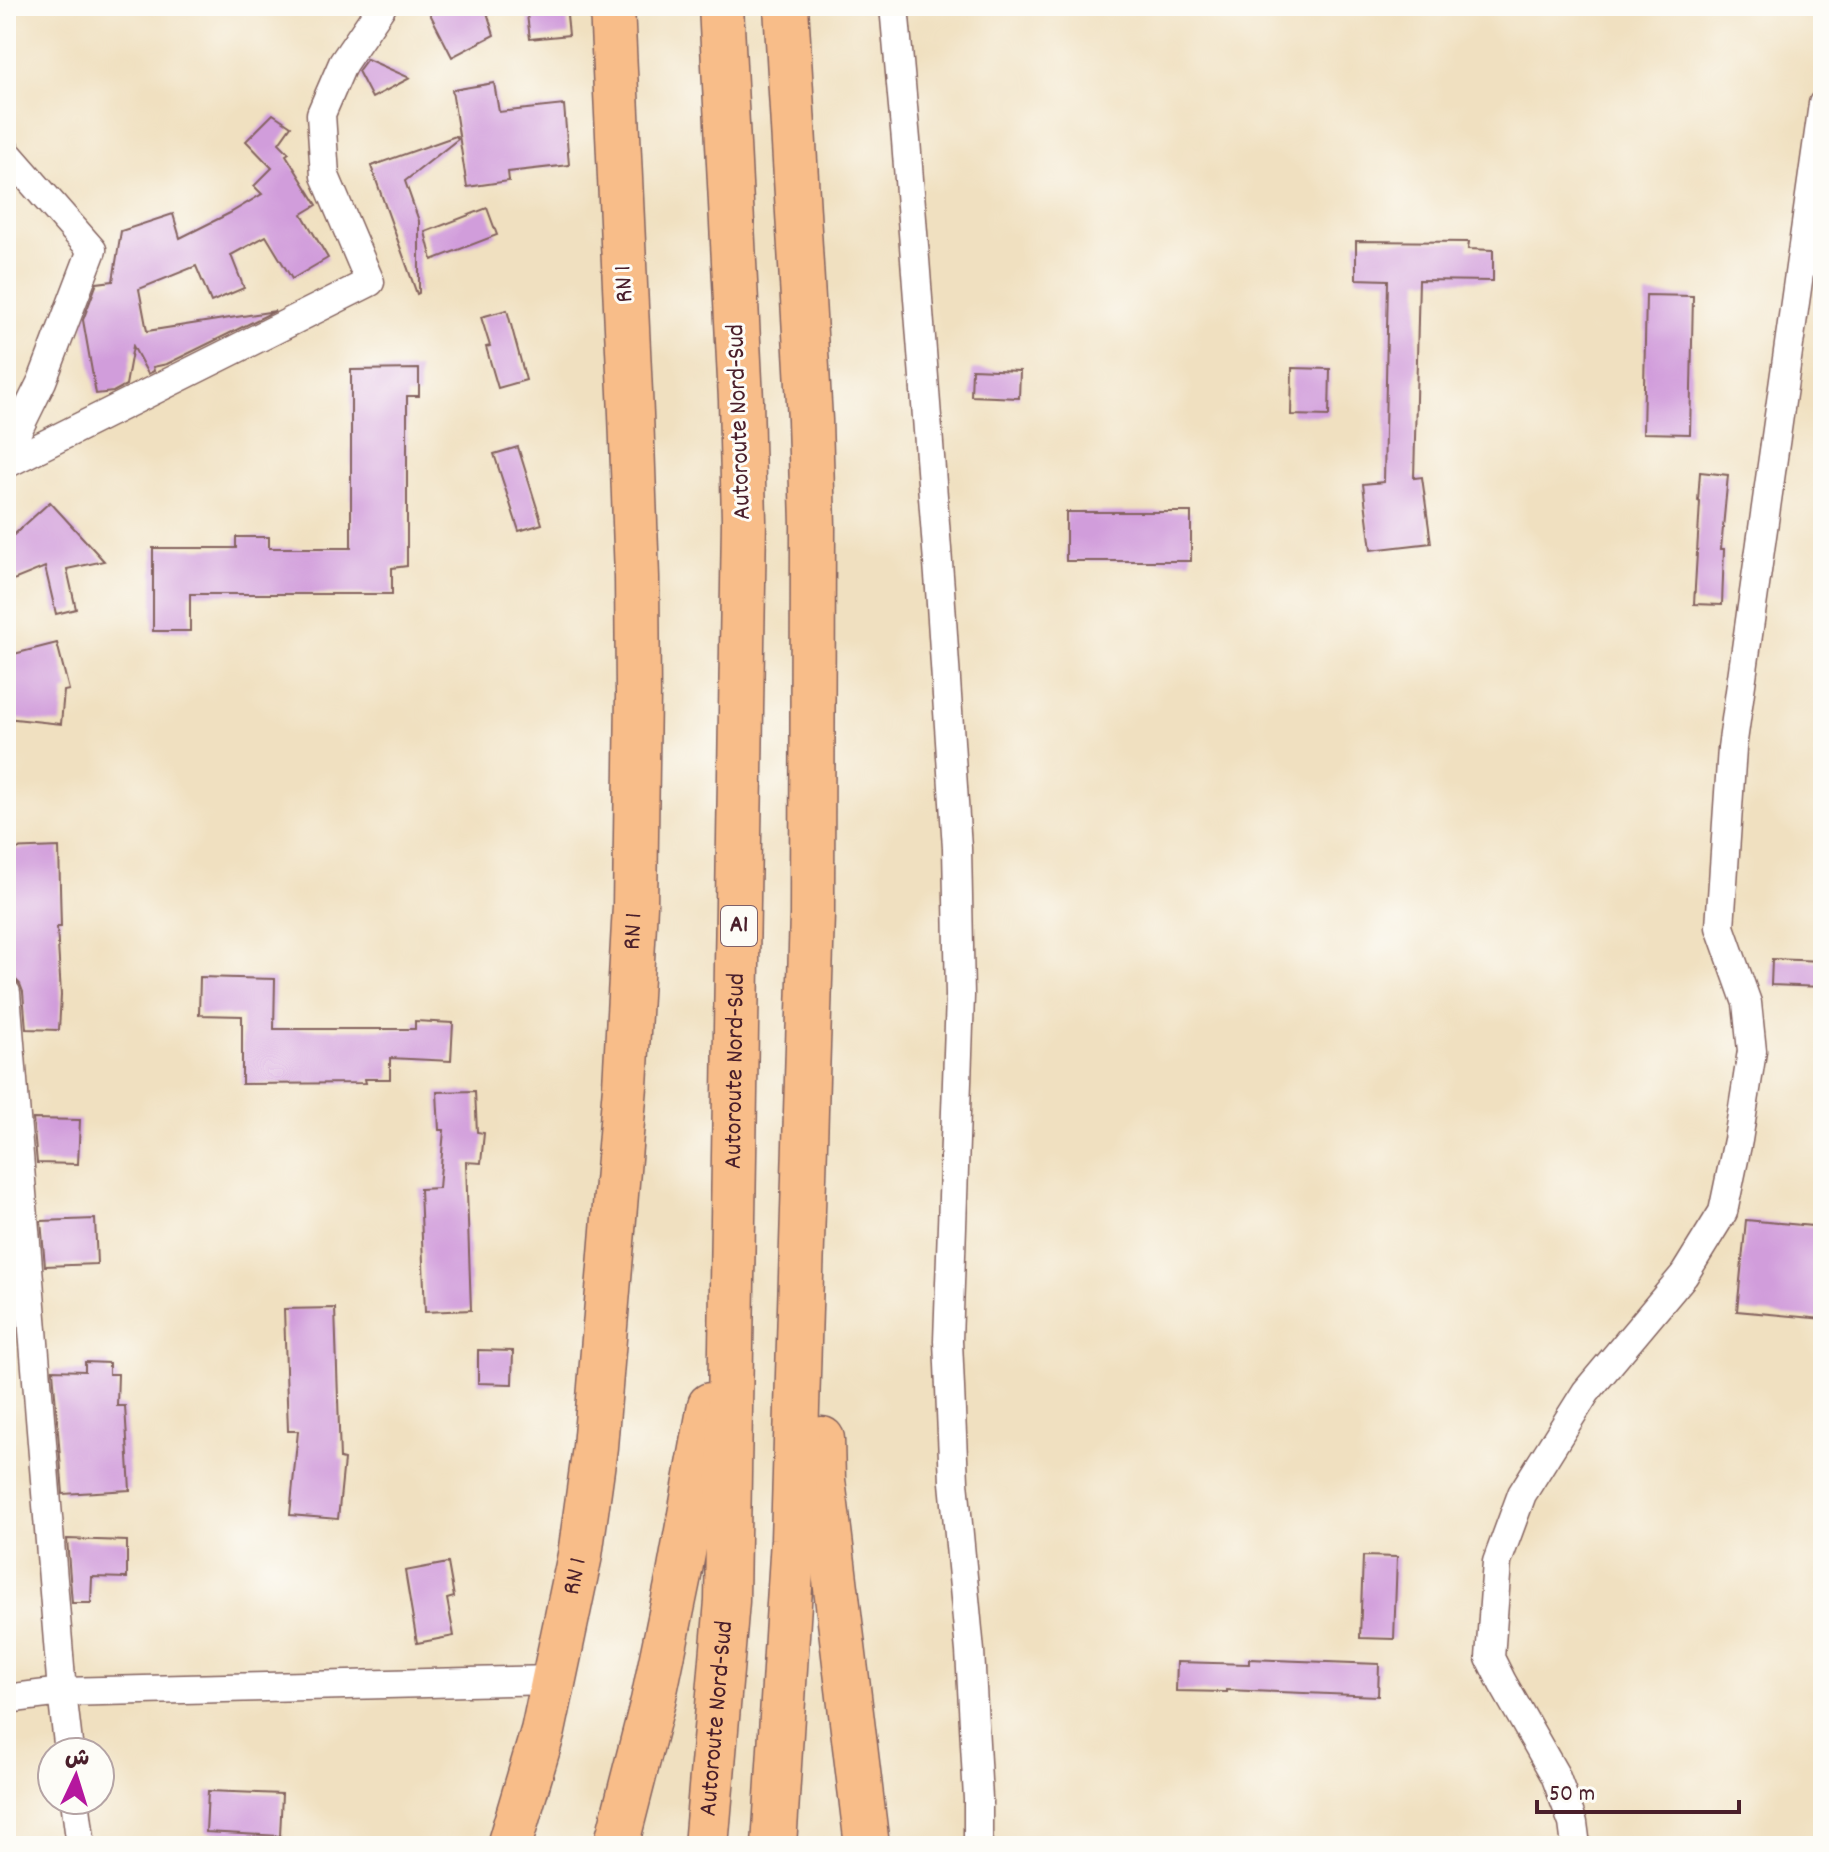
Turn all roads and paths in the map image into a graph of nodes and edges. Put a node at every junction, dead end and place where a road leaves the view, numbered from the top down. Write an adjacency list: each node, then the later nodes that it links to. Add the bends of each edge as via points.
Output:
1 (382, 6): 9 (street, via 343,63 321,114 325,176 370,282)
2 (612, 6): 13 (main road, RN 1, via 637,577 635,906 595,1447 580,1555)
3 (721, 6): 12 (main road, Autoroute Nord-Sud / A1, via 744,520)
4 (786, 6): 11 (main road, via 813,526 812,914)
5 (894, 6): 24 (street, via 957,848 960,996 948,1341)
6 (1823, 104): 25 (street, via 1732,748 1720,927 1747,1003 1752,1051 1723,1212 1684,1275 1586,1392 1522,1494 1497,1562 1490,1658 1555,1775)
7 (6, 152): 8 (street, via 92,250 42,381)
8 (6, 454)
9 (6, 464)
10 (6, 993): 14 (street)
11 (799, 1294): 22 (main road, via 793,1539); 23 (main road, via 822,1391 823,1480)
12 (733, 1301): 20 (main road, via 653,1701); 21 (main road, Autoroute Nord-Sud / A1, via 727,1601)
13 (553, 1680): 14 (street); 19 (main road, RN 1)
14 (62, 1692): 15 (street); 16 (street)
15 (6, 1699)
16 (67, 1736)
17 (77, 1816): 18 (street)
18 (81, 1846)
19 (509, 1846)
20 (616, 1846)
21 (706, 1846)
22 (774, 1846)
23 (867, 1846)
24 (978, 1846)
25 (1576, 1846)

